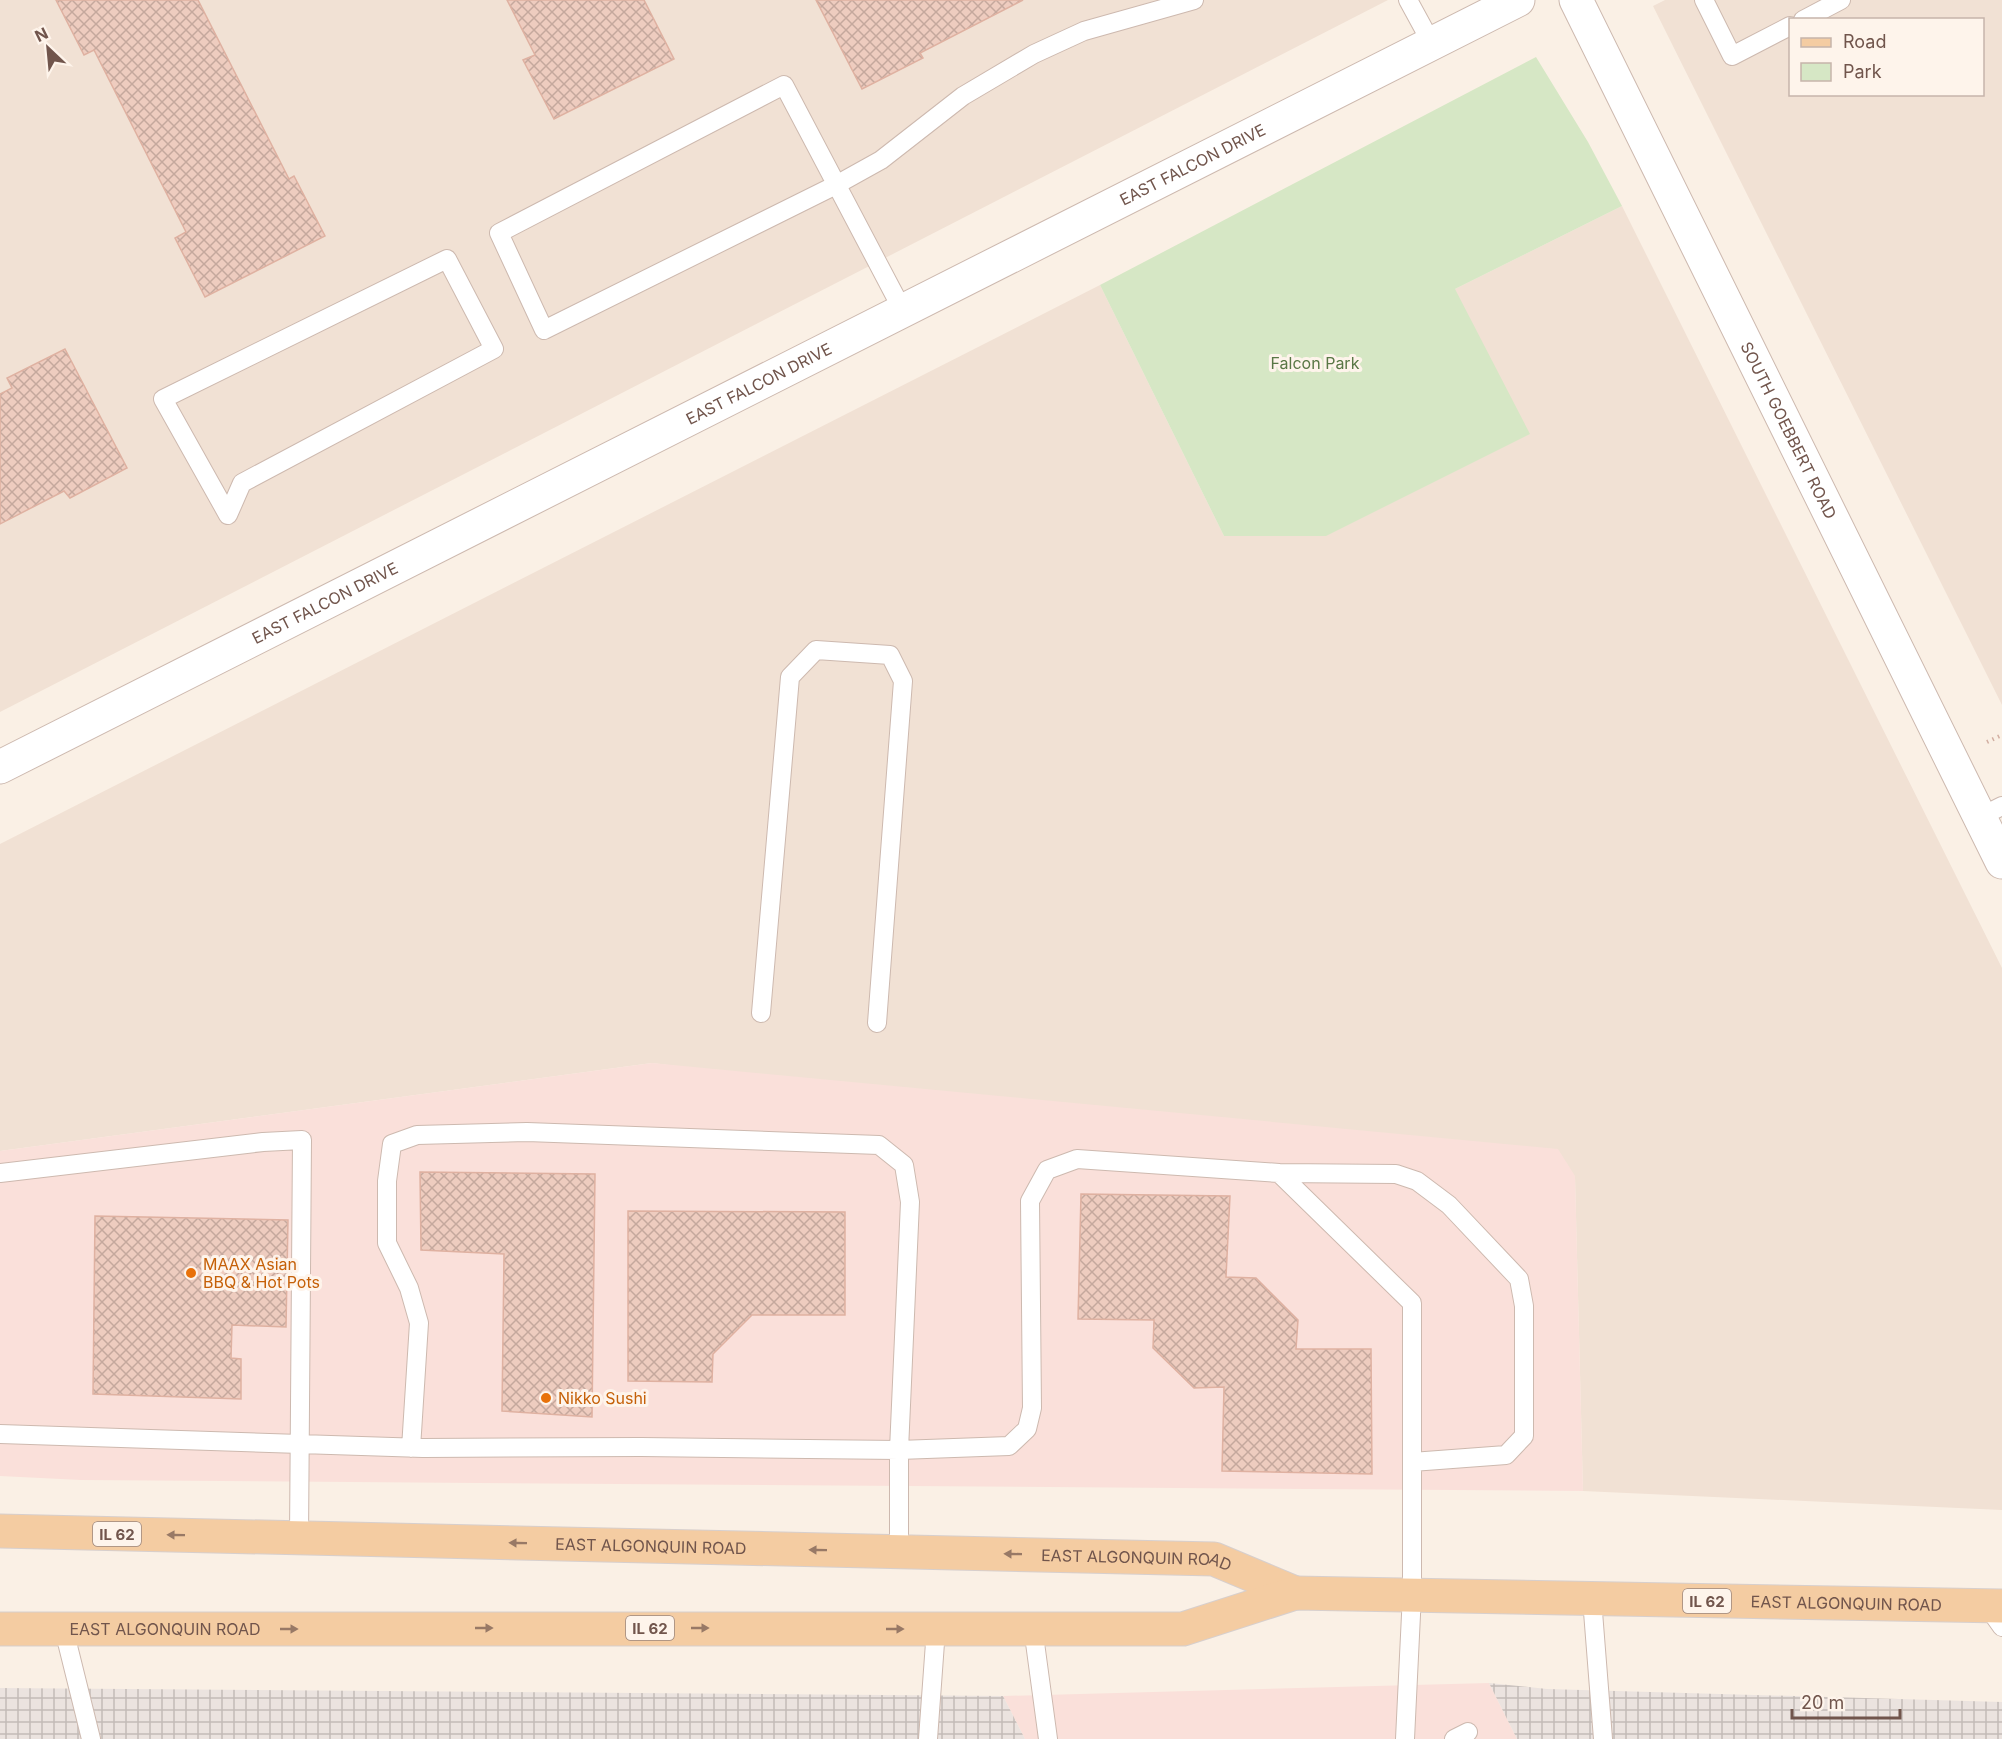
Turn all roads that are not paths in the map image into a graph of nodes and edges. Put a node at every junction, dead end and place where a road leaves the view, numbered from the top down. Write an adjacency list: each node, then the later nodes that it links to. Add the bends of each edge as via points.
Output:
1 (1194, 0): 10 (lane, via 1084,31 1034,54 963,96 882,160)
2 (1408, 0): 9 (lane)
3 (1518, 0): 9 (street, EAST FALCON DRIVE)
4 (1576, 0): 14 (street, SOUTH GOEBBERT ROAD)
5 (1704, 0): 8 (lane, via 1732,56)
6 (1841, 0): 7 (lane)
7 (1807, 18)
8 (1789, 27)
9 (1432, 44): 12 (street, EAST FALCON DRIVE)
10 (837, 185): 10 (lane, via 784,85 499,233 544,330); 12 (lane)
11 (447, 259): 11 (lane, via 163,399 228,515 242,483 494,349)
12 (903, 311): 13 (street, EAST FALCON DRIVE)
13 (0, 766)
14 (1991, 812): 15 (street, SOUTH GOEBBERT ROAD)
15 (2002, 862)
16 (761, 1013): 17 (lane, via 790,677 816,650 890,655 903,681)
17 (877, 1023)
18 (0, 1173): 21 (lane, via 302,1140)
19 (1279, 1173): 23 (lane, via 1077,1159 1047,1170 1030,1201 1032,1408 1027,1429 1009,1446); 24 (lane, via 1412,1303); 24 (lane, via 1395,1174 1417,1181 1449,1205 1519,1279 1524,1306 1524,1436 1506,1455)
20 (0, 1434): 21 (lane)
21 (300, 1446): 22 (lane); 26 (lane)
22 (411, 1448): 23 (lane); 23 (lane, via 419,1323 409,1288 387,1243 387,1181 392,1144 417,1135 527,1132 879,1145 904,1165 910,1202)
23 (900, 1450): 27 (lane)
24 (1412, 1462): 29 (lane)
25 (0, 1531): 26 (main road, EAST ALGONQUIN ROAD / IL 62, one-way to 25)
26 (299, 1538): 27 (main road, EAST ALGONQUIN ROAD / IL 62, one-way to 26)
27 (899, 1552): 28 (main road, EAST ALGONQUIN ROAD / IL 62, one-way to 27, via 1214,1559)
28 (1295, 1593): 29 (main road, EAST ALGONQUIN ROAD / IL 62); 32 (main road, EAST ALGONQUIN ROAD / IL 62, via 1183,1629)
29 (1412, 1594): 30 (main road, EAST ALGONQUIN ROAD / IL 62); 39 (lane)
30 (1592, 1599): 31 (main road, EAST ALGONQUIN ROAD / IL 62); 40 (lane)
31 (1997, 1613)
32 (1033, 1628): 34 (main road, EAST ALGONQUIN ROAD / IL 62); 38 (lane)
33 (0, 1629): 35 (main road, EAST ALGONQUIN ROAD / IL 62)
34 (936, 1629): 35 (main road, EAST ALGONQUIN ROAD / IL 62, one-way to 34); 37 (lane)
35 (64, 1630): 36 (lane)
36 (91, 1739)
37 (928, 1739)
38 (1048, 1739)
39 (1405, 1739)
40 (1603, 1739)

